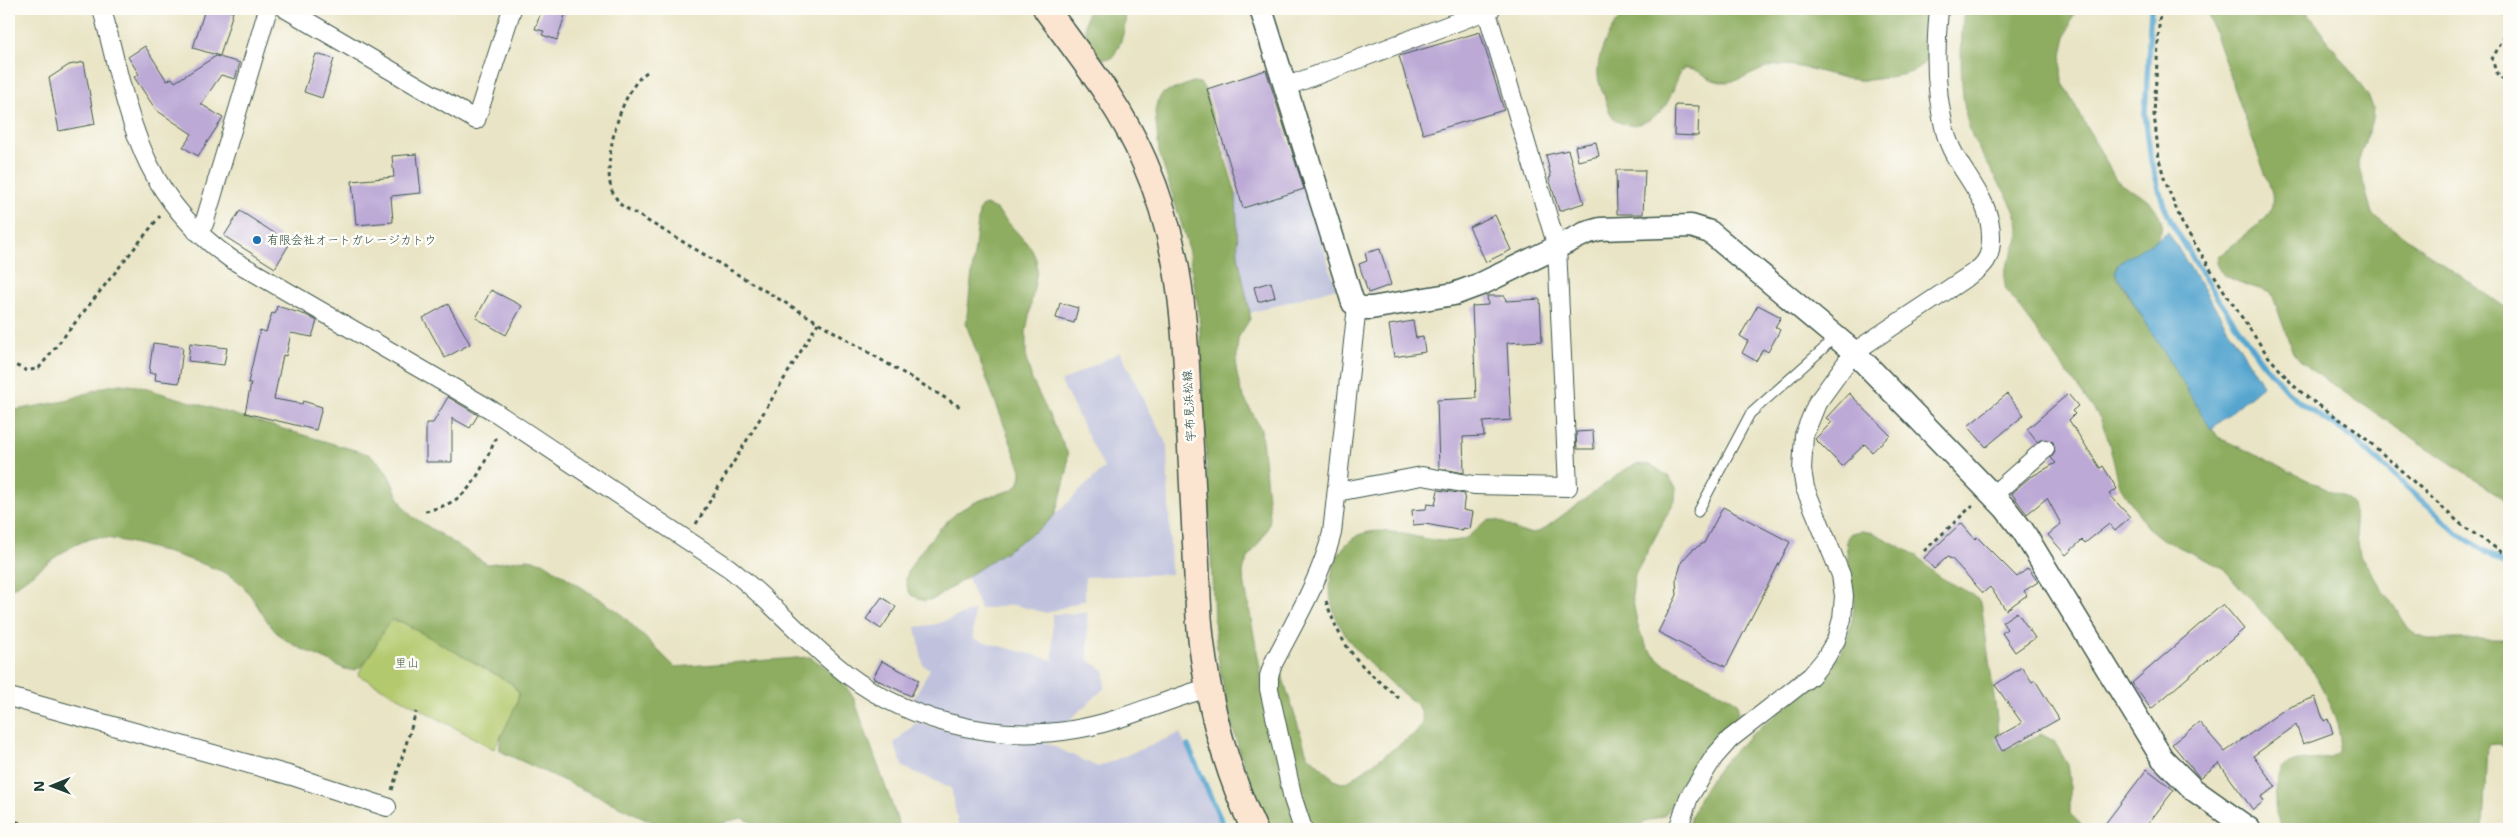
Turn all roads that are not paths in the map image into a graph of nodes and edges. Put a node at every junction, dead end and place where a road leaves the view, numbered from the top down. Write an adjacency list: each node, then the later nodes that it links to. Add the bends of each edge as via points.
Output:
1 (102, 9): 10 (street, via 137,140 152,175)
2 (268, 9): 10 (street, via 204,224)
3 (286, 9): 4 (street, via 476,120)
4 (512, 9)
5 (1046, 9): 19 (main road, 宇布見浜松線, via 1102,86 1133,138 1152,180 1173,245 1184,313 1199,618)
6 (1261, 9): 9 (street)
7 (1488, 9): 9 (street); 11 (street)
8 (1938, 9): 14 (street, via 1936,58 1944,126 1952,152 1989,214 1990,255 1976,271)
9 (1285, 87): 12 (street, via 1349,294)
10 (196, 232): 19 (street, via 231,259 506,419 687,540 743,579 854,679 899,705 948,723 1000,732 1052,732 1103,724)
11 (1557, 247): 12 (street, via 1454,294 1371,308); 13 (street, via 1586,233 1615,227 1700,228 1718,237); 16 (street, via 1568,486 1474,485 1422,476)
12 (1357, 306): 16 (street)
13 (1834, 336): 14 (street); 18 (lane, via 1750,414)
14 (1854, 352): 17 (street); 24 (street, via 1817,403 1804,436 1802,453 1805,488 1841,575 1844,596 1836,640 1811,676 1736,734 1714,757 1689,797)
15 (2045, 449): 17 (street)
16 (1336, 492): 23 (street, via 1326,557 1269,676 1292,800)
17 (1991, 492): 25 (street, via 2023,531 2162,758 2194,790)
18 (1698, 512)
19 (1208, 688): 22 (main road, 宇布見浜松線, via 1221,740)
20 (9, 697): 21 (street, via 292,776)
21 (387, 808)
22 (1254, 829)
23 (1303, 829)
24 (1678, 829)
25 (2249, 829)

